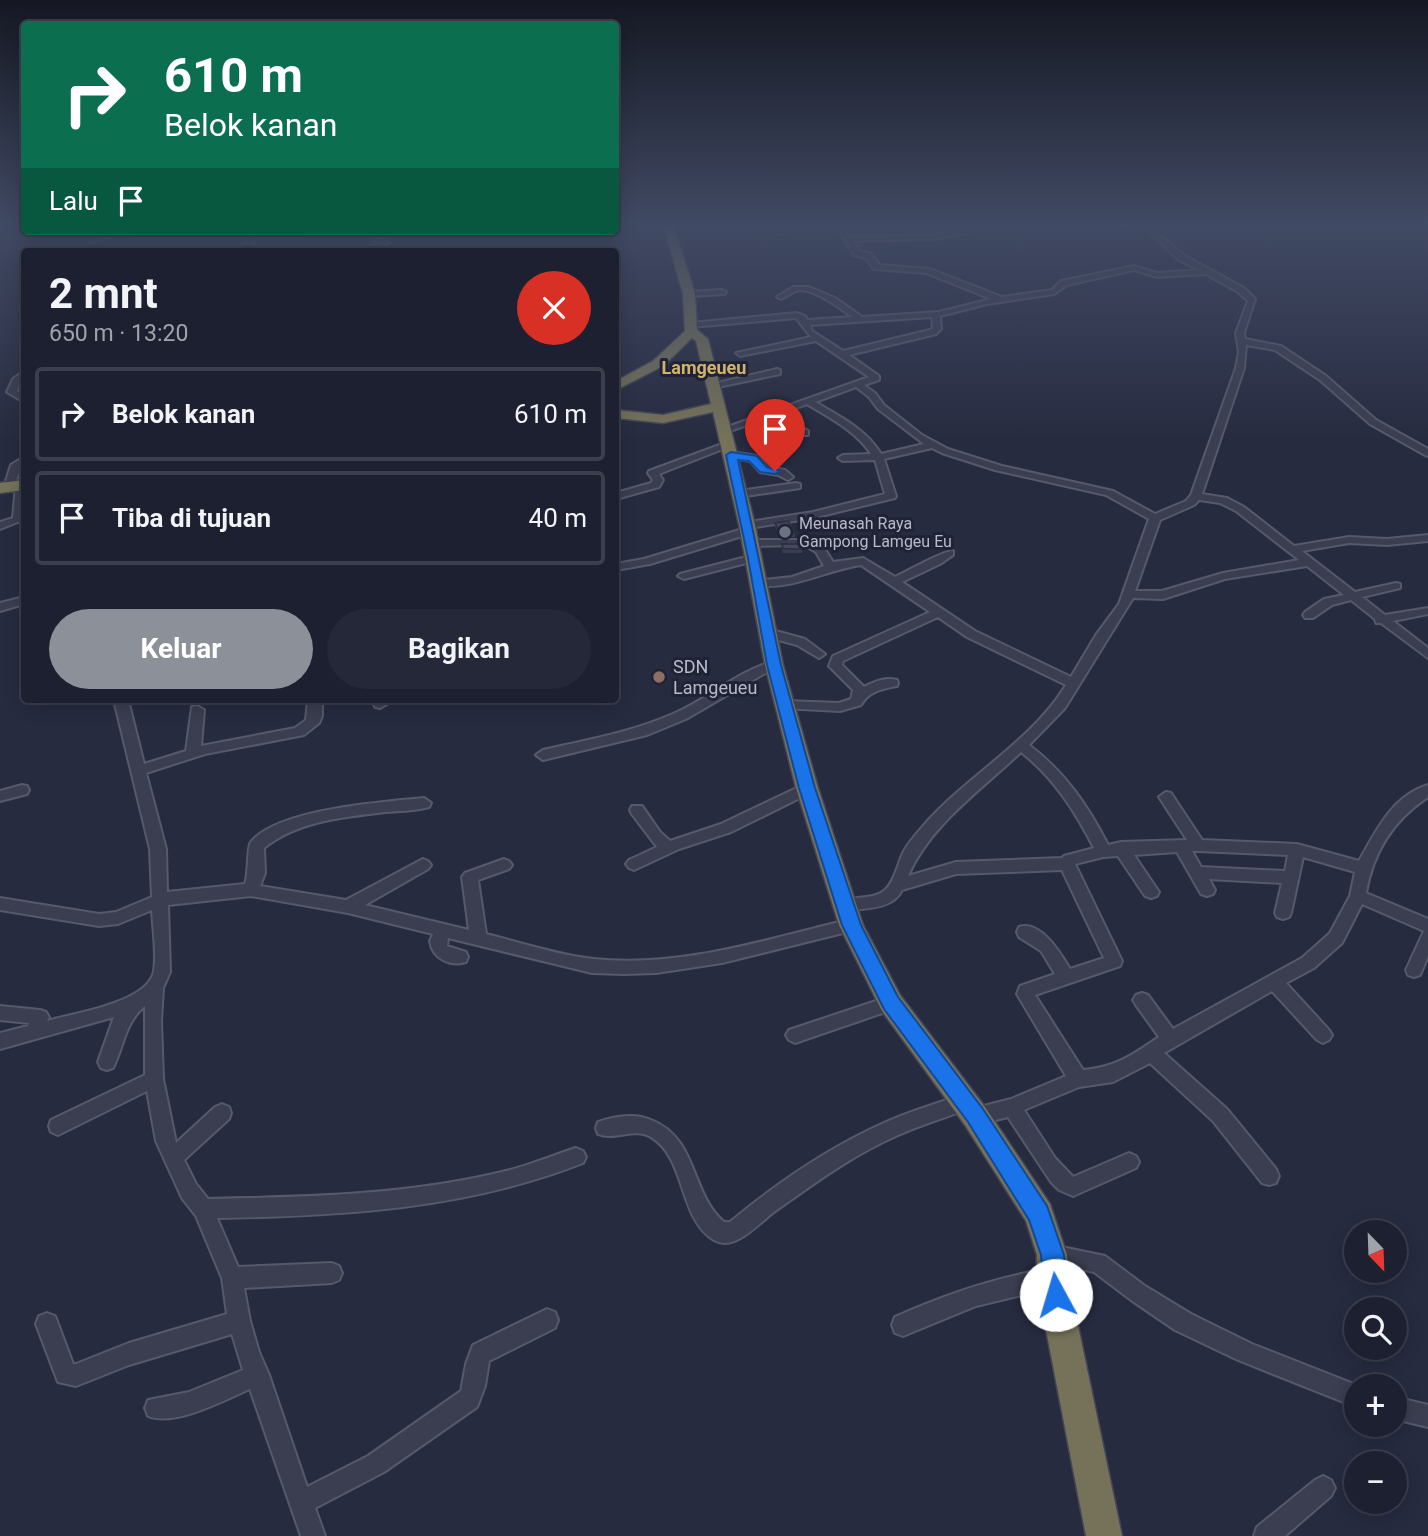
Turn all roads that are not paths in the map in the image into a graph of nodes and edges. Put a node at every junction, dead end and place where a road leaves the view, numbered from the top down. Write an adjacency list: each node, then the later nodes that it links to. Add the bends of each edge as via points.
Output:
1 (689, 296): 14 (highway)
2 (784, 296): 7 (street)
3 (818, 296): 9 (street)
4 (991, 296): 8 (street)
5 (1030, 296): 8 (street)
6 (1247, 296): 16 (street, via 1252,301)
7 (781, 297)
8 (1002, 300): 11 (street)
9 (835, 303): 10 (street); 12 (street)
10 (811, 304)
11 (936, 314): 12 (street); 18 (street, via 933,332)
12 (860, 319): 13 (street)
13 (804, 323): 14 (street, via 794,315); 15 (street)
14 (691, 328): 22 (highway, via 683,344 654,367); 27 (highway, via 702,339)
15 (818, 338): 17 (street); 18 (street)
16 (1240, 341): 30 (street, via 1278,348 1323,378 1373,422); 39 (street, via 1240,368)
17 (740, 353)
18 (843, 354): 21 (street, via 876,378)
19 (777, 372): 27 (street)
20 (21, 377): 23 (street, via 12,392)
21 (857, 383): 24 (street); 29 (street)
22 (619, 384)
23 (21, 397)
24 (809, 401): 26 (street); 31 (street, via 841,420)
25 (619, 414): 27 (highway)
26 (773, 415): 27 (street); 28 (street)
27 (723, 425): 34 (street, via 764,470); 37 (highway); 38 (street, via 653,473 658,480 654,485)
28 (805, 433)
29 (932, 445): 31 (street); 40 (street, via 965,459 1109,493)
30 (1428, 453)
31 (881, 457): 32 (street); 42 (street, via 890,497 813,514)
32 (843, 458)
33 (21, 462): 35 (street, via 16,465)
34 (788, 477)
35 (14, 486): 41 (street, via 18,520)
36 (796, 486): 37 (street)
37 (739, 494): 42 (highway)
38 (619, 495)
39 (1196, 496): 40 (street); 44 (street, via 1228,502)
40 (1154, 518): 53 (street)
41 (0, 526)
42 (750, 539): 47 (street, via 806,542); 48 (street); 49 (street); 51 (highway)
43 (1421, 540): 44 (street, via 1349,540)
44 (1294, 549): 46 (street)
45 (949, 553): 50 (street)
46 (1310, 562): 53 (street, via 1223,576 1163,595); 54 (street)
47 (835, 566): 50 (street, via 863,561); 51 (street, via 793,580)
48 (619, 567)
49 (684, 576)
50 (894, 582): 58 (street)
51 (759, 583): 61 (highway)
52 (1396, 586): 54 (street)
53 (1129, 594): 66 (street)
54 (1354, 596): 59 (street, via 1328,602); 60 (street)
55 (21, 602): 56 (street)
56 (0, 607)
57 (1424, 611): 60 (street)
58 (938, 613): 66 (street); 67 (street, via 837,659 835,666)
59 (1309, 615)
60 (1380, 620): 62 (street)
61 (768, 633): 63 (street, via 801,642); 64 (highway)
62 (1425, 648)
63 (819, 654)
64 (774, 665): 70 (highway); 74 (street, via 642,732)
65 (892, 683): 67 (street)
66 (1075, 684): 72 (street)
67 (860, 695): 70 (street, via 856,702 841,707)
68 (122, 703): 75 (street)
69 (315, 703): 73 (street, via 312,723 299,732)
70 (786, 705): 76 (highway)
71 (197, 710): 73 (street)
72 (1021, 745): 88 (street, via 1072,793); 96 (street, via 931,827 911,852)
73 (193, 754): 75 (street)
74 (543, 755)
75 (140, 770): 102 (street, via 158,849)
76 (807, 788): 85 (street, via 726,828); 105 (highway)
77 (1428, 789): 93 (street, via 1402,806 1388,823)
78 (22, 790): 79 (street)
79 (0, 796)
80 (1166, 797): 83 (street)
81 (424, 803): 97 (street, via 333,814 274,832 256,846 257,873)
82 (637, 810): 85 (street)
83 (1198, 845): 84 (street); 87 (street)
84 (1181, 846): 86 (street); 94 (street)
85 (668, 848): 89 (street)
86 (1121, 848): 88 (street); 99 (street)
87 (1297, 850): 93 (street); 95 (street)
88 (1103, 851): 90 (street)
89 (634, 864)
90 (1067, 864): 96 (street, via 956,868); 113 (street, via 1114,961)
91 (423, 865): 103 (street)
92 (504, 865): 110 (street, via 470,877)
93 (1363, 868): 100 (street)
94 (1197, 873): 95 (street); 98 (street)
95 (1291, 877): 104 (street)
96 (898, 886): 105 (street, via 888,897)
97 (251, 890): 102 (street, via 220,890); 103 (street)
98 (1207, 890)
99 (1151, 892)
100 (1358, 895): 106 (street); 114 (street, via 1336,938)
101 (0, 904): 102 (street, via 100,920)
102 (160, 907): 115 (street, via 162,972)
103 (348, 907): 108 (street)
104 (1283, 913)
105 (848, 915): 110 (street, via 688,961 626,970); 117 (highway)
106 (1428, 926)
107 (1025, 932): 113 (street, via 1047,946)
108 (442, 933): 110 (street); 111 (street, via 439,949)
109 (1428, 936): 112 (street)
110 (478, 937)
111 (460, 957)
112 (1414, 970)
113 (1066, 976): 128 (street, via 1025,994)
114 (1275, 983): 122 (street); 123 (street)
115 (155, 988): 118 (street); 127 (street)
116 (1142, 1000): 123 (street)
117 (891, 1003): 121 (street); 130 (highway)
118 (135, 1004): 120 (street); 126 (street, via 119,1024)
119 (0, 1013): 120 (street, via 40,1017)
120 (34, 1032): 124 (street)
121 (795, 1035)
122 (1322, 1035)
123 (1170, 1039): 125 (street)
124 (0, 1041)
125 (1151, 1053): 128 (street, via 1107,1076); 137 (street, via 1220,1115)
126 (107, 1062)
127 (154, 1079): 132 (street); 135 (street, via 165,1141)
128 (1078, 1079): 129 (street)
129 (1012, 1107): 130 (street); 136 (street, via 1068,1186)
130 (970, 1109): 133 (street, via 891,1129 833,1159 734,1231 721,1233 709,1226 674,1148 660,1132 642,1125); 139 (highway, via 1039,1214)
131 (222, 1112): 135 (street)
132 (58, 1126)
133 (605, 1128)
134 (576, 1157): 138 (street, via 510,1179 395,1200)
135 (173, 1158): 138 (street)
136 (1129, 1162)
137 (1269, 1176)
138 (203, 1209): 141 (street)
139 (1052, 1266): 145 (street, via 1022,1283 930,1311); 147 (street, via 1098,1263 1183,1322); 154 (highway)
140 (332, 1273): 141 (street)
141 (232, 1278): 143 (street)
142 (547, 1320): 152 (street, via 481,1353 476,1361 477,1385 469,1399 376,1464)
143 (239, 1321): 144 (street, via 129,1353 76,1376 66,1374); 146 (street)
144 (47, 1324)
145 (903, 1325)
146 (258, 1375): 148 (street, via 188,1403); 152 (street)
147 (1344, 1391)
148 (156, 1408)
149 (1407, 1411): 150 (street)
150 (1428, 1416)
151 (1323, 1488): 155 (street)
152 (302, 1502): 153 (street)
153 (313, 1536)
154 (1104, 1536)
155 (1266, 1536)

